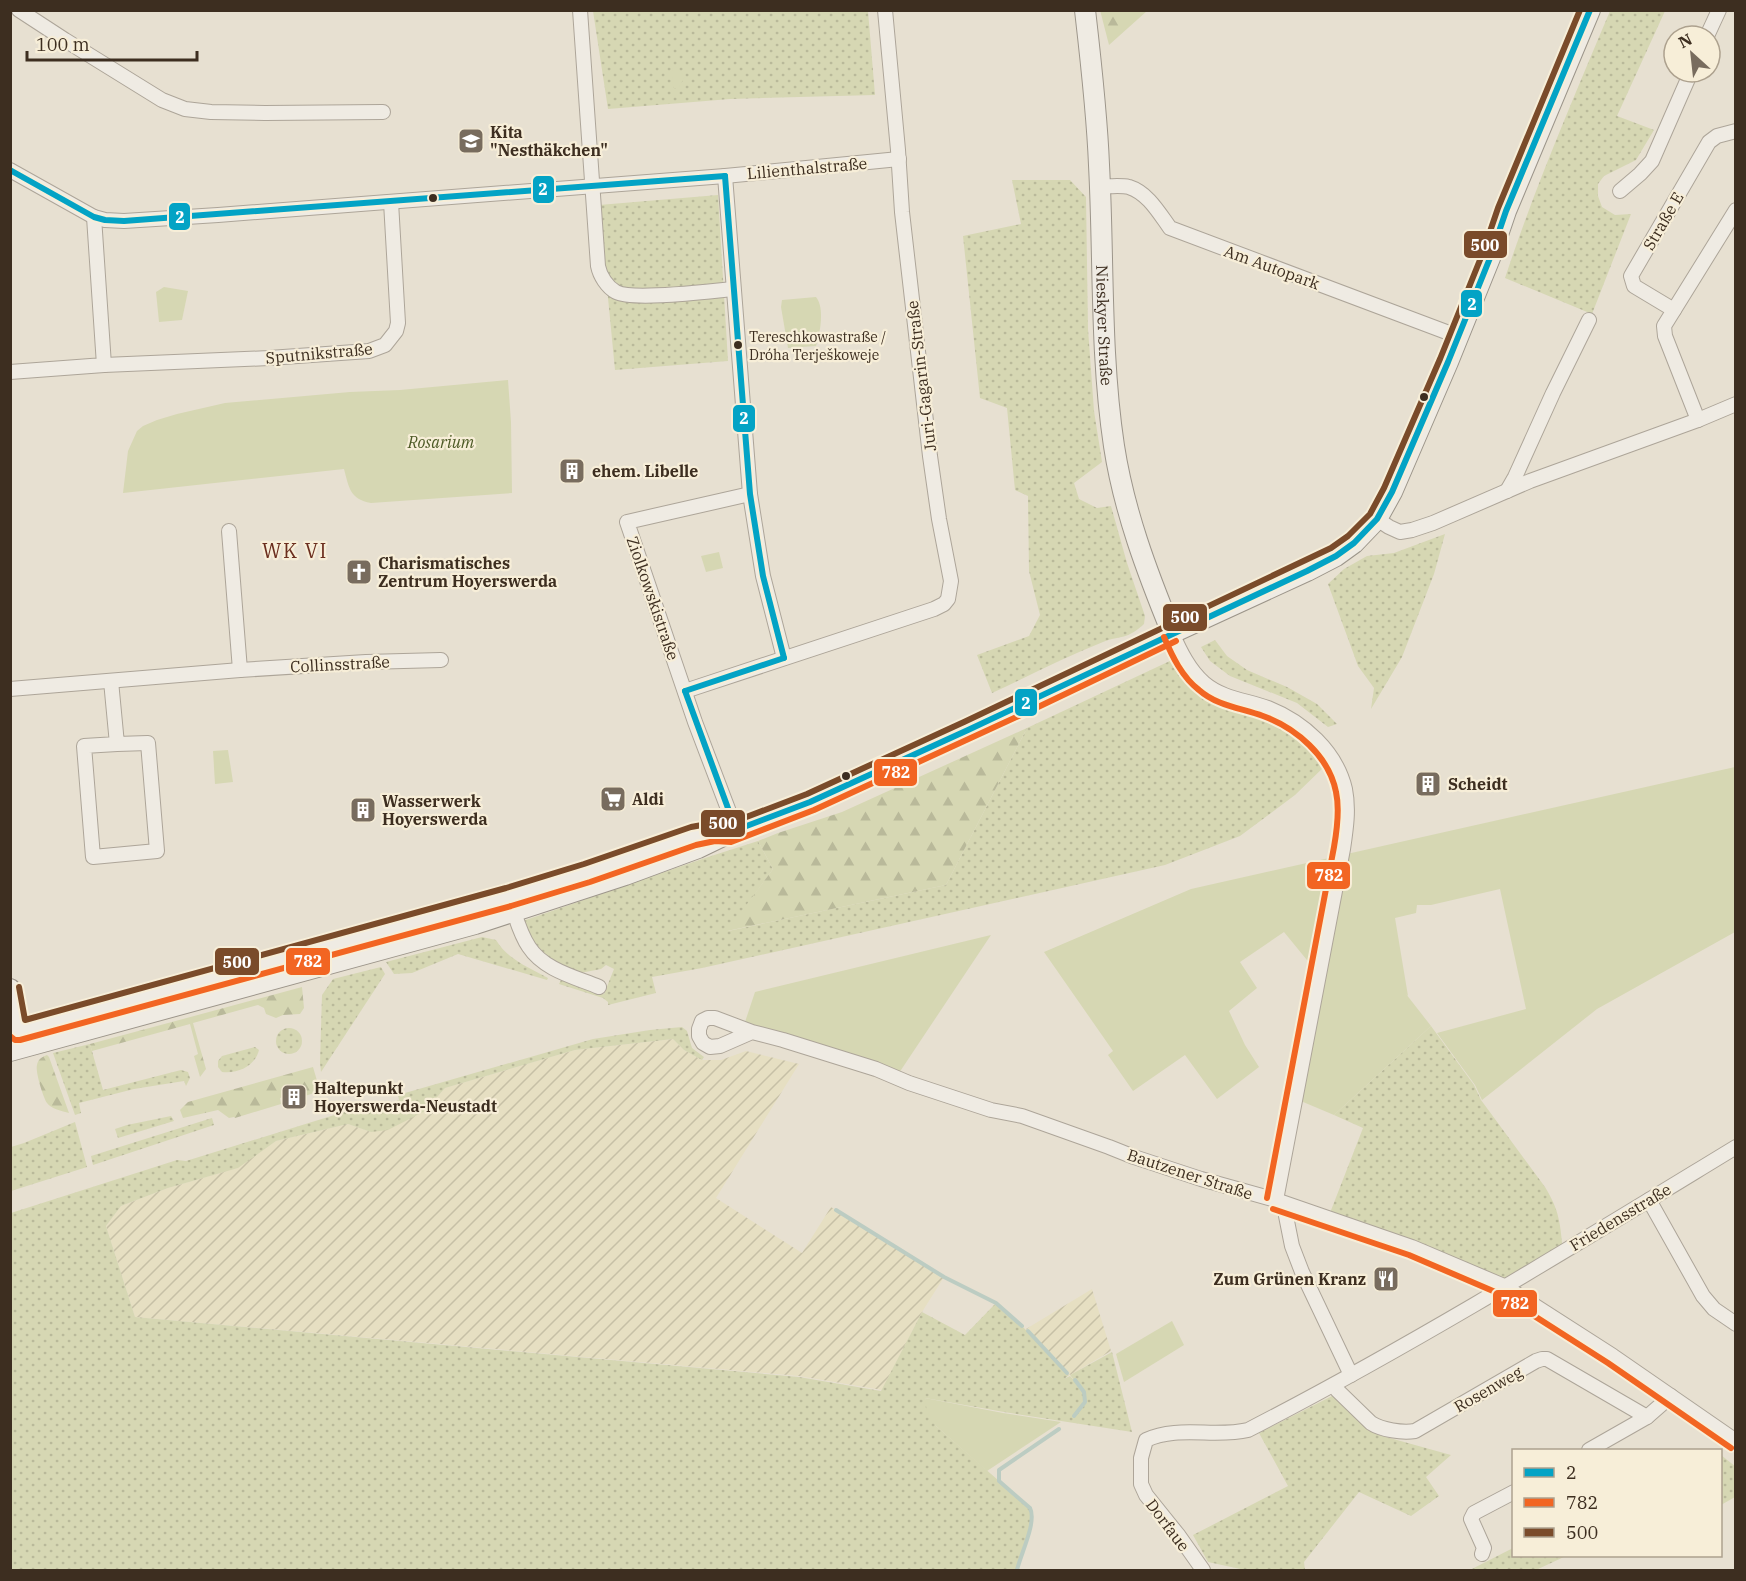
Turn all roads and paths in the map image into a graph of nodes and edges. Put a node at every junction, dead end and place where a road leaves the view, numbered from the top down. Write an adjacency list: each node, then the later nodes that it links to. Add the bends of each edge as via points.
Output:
1 (18, 10): 7 (street); 10 (street, via 162,100 185,109)
2 (580, 10): 16 (street)
3 (885, 10): 12 (street, Juri-Gagarin-Straße)
4 (1085, 10): 15 (main road, Nieskyer Straße)
5 (1590, 10): 24 (main road)
6 (1719, 10): 8 (street)
7 (10, 20)
8 (1713, 24)
9 (1686, 84): 17 (street, via 1652,161)
10 (383, 112)
11 (1736, 131): 22 (street, Straße E, via 1709,142 1631,276 1634,286)
12 (899, 159): 14 (street, Lilienthalstraße); 34 (street, Juri-Gagarin-Straße, via 926,419 950,592 944,604 934,609)
13 (10, 170): 20 (street, Lilienthalstraße)
14 (725, 176): 16 (street, Lilienthalstraße); 21 (street)
15 (1100, 186): 24 (street, Am Autopark, via 1137,191 1170,228); 33 (main road, Nieskyer Straße, via 1104,351 1115,449 1146,570)
16 (592, 187): 18 (street, Lilienthalstraße); 21 (street, via 599,271 615,292 634,296)
17 (1620, 191)
18 (391, 202): 20 (street, Lilienthalstraße, via 137,220); 25 (street, Sputnikstraße, via 398,323 385,345 369,351)
19 (1736, 210): 22 (street)
20 (94, 217): 25 (street)
21 (733, 290): 30 (street)
22 (1674, 310): 28 (street, via 1664,326 1665,336)
23 (1589, 320): 29 (street)
24 (1457, 336): 31 (main road)
25 (104, 365): 26 (street, Sputnikstraße)
26 (10, 372)
27 (1736, 404): 28 (street)
28 (1698, 420): 29 (street)
29 (1507, 491): 31 (street, via 1412,530 1401,532)
30 (750, 494): 34 (street, via 763,576); 39 (street, Ziolkowskistraße, via 627,522)
31 (1377, 519): 33 (main road, via 1336,556)
32 (229, 531): 36 (street)
33 (1172, 633): 41 (main road, via 850,785); 49 (street, via 1192,671 1205,684 1230,698 1279,714 1322,745 1344,788 1345,834)
34 (784, 658): 39 (street)
35 (441, 660): 36 (street, Collinsstraße)
36 (240, 670): 37 (street, Collinsstraße)
37 (111, 681): 38 (street, Collinsstraße); 40 (street)
38 (10, 689)
39 (685, 691): 41 (street, Ziolkowskistraße)
40 (117, 744): 40 (street, via 84,746 93,857 157,851 148,743)
41 (732, 831): 42 (main road, via 694,836)
42 (511, 904): 43 (street, via 521,933 542,961); 46 (main road)
43 (599, 987)
44 (10, 989): 46 (main road)
45 (752, 1032): 49 (street, Bautzener Straße)
46 (15, 1041)
47 (1736, 1147): 48 (street, Friedensstraße)
48 (1649, 1200): 50 (street, Friedensstraße); 51 (street, via 1703,1296)
49 (1283, 1203): 50 (street, Bautzener Straße, via 1412,1247); 52 (street, via 1302,1272)
50 (1504, 1286): 52 (street); 54 (street, Bautzener Straße)
51 (1736, 1324)
52 (1351, 1375): 53 (street)
53 (1334, 1385): 55 (street, Rosenweg, via 1371,1423 1407,1432 1536,1361 1547,1359); 60 (street, Dorfaue, via 1248,1430 1185,1432 1146,1440 1141,1484)
54 (1671, 1396): 55 (street); 56 (street, Bautzener Straße)
55 (1647, 1417): 57 (street)
56 (1736, 1441)
57 (1591, 1449)
58 (1512, 1493): 59 (street, via 1474,1513 1471,1519 1484,1548)
59 (1482, 1554)
60 (1202, 1570)

